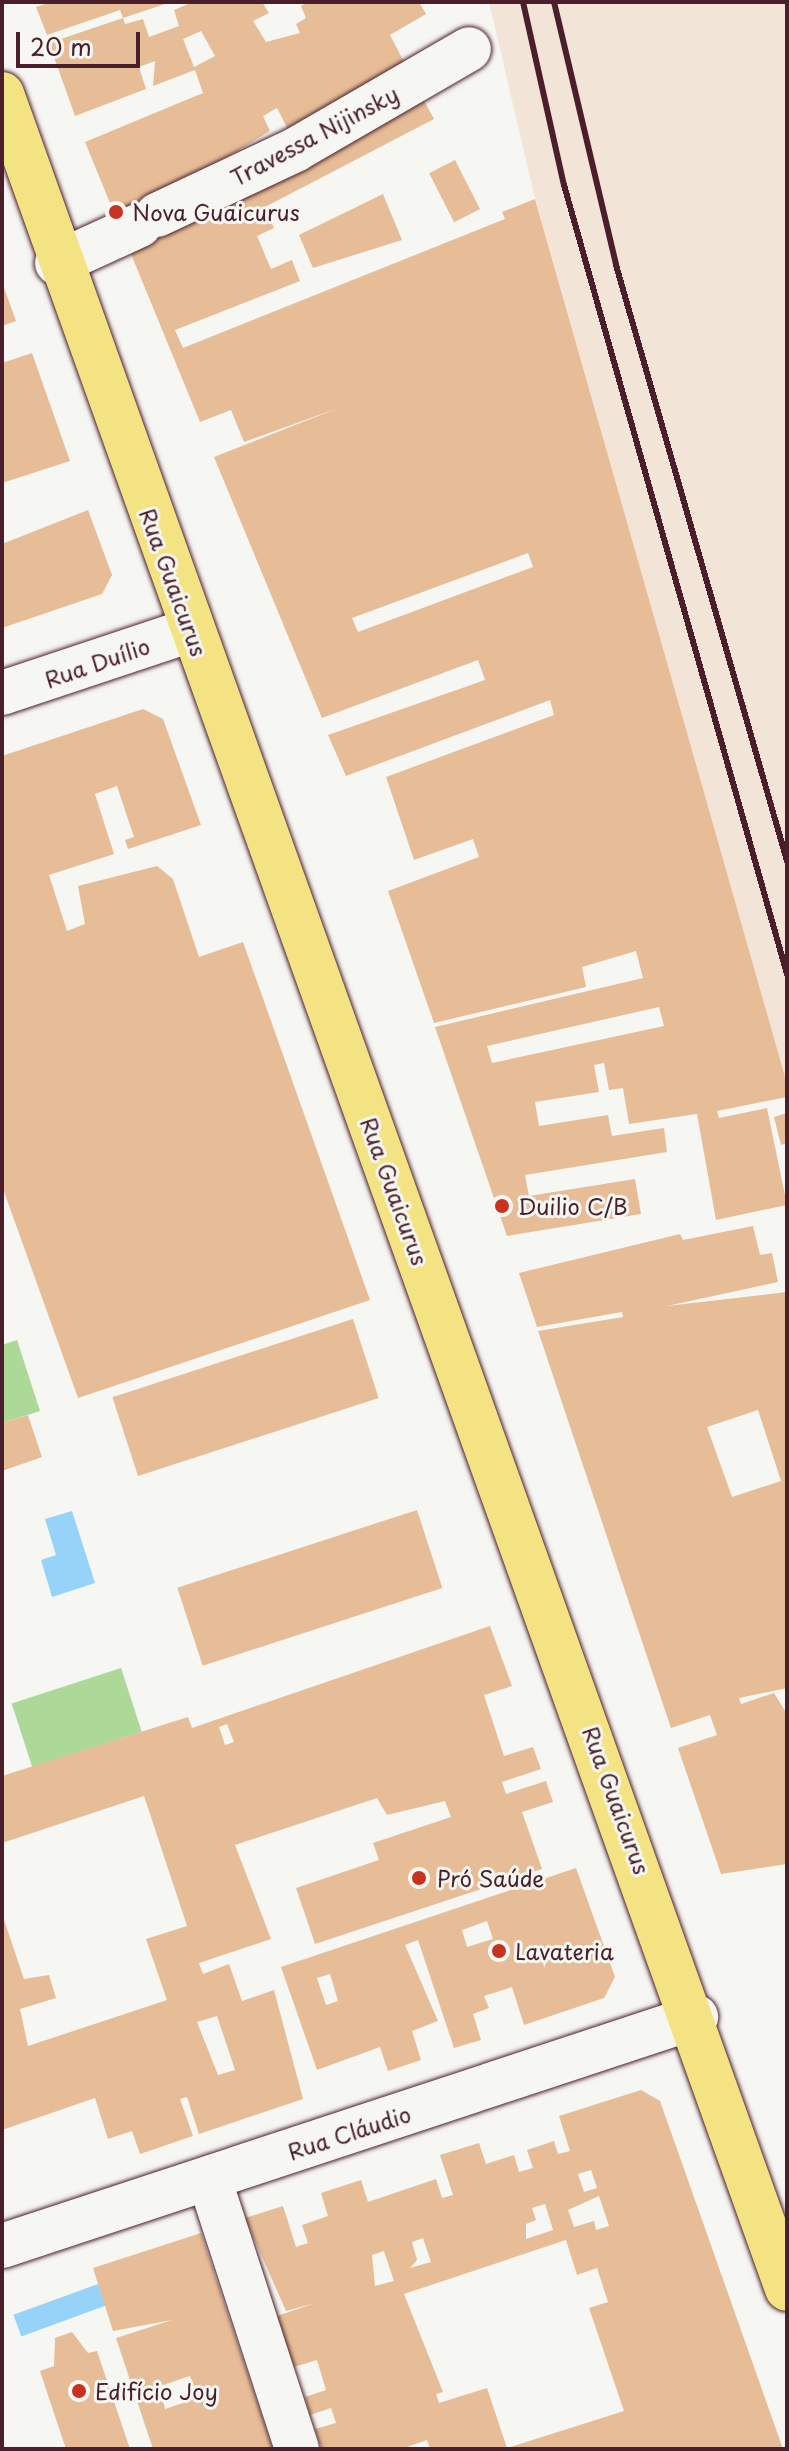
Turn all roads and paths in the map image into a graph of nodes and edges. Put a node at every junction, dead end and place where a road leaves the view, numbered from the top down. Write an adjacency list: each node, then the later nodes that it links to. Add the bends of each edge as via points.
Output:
1 (469, 49): 3 (street, Travessa Nijinsky, via 295,150)
2 (2, 94): 3 (main road, Rua Guaicurus)
3 (57, 263): 4 (main road, Rua Guaicurus)
4 (191, 630): 5 (street, Rua Duílio); 6 (main road, Rua Guaicurus)
5 (2, 693)
6 (696, 2017): 7 (street, Rua Cláudio); 9 (main road, Rua Guaicurus)
7 (209, 2178): 8 (street, Rua Cláudio); 10 (street)
8 (2, 2246)
9 (787, 2289)
10 (297, 2449)

